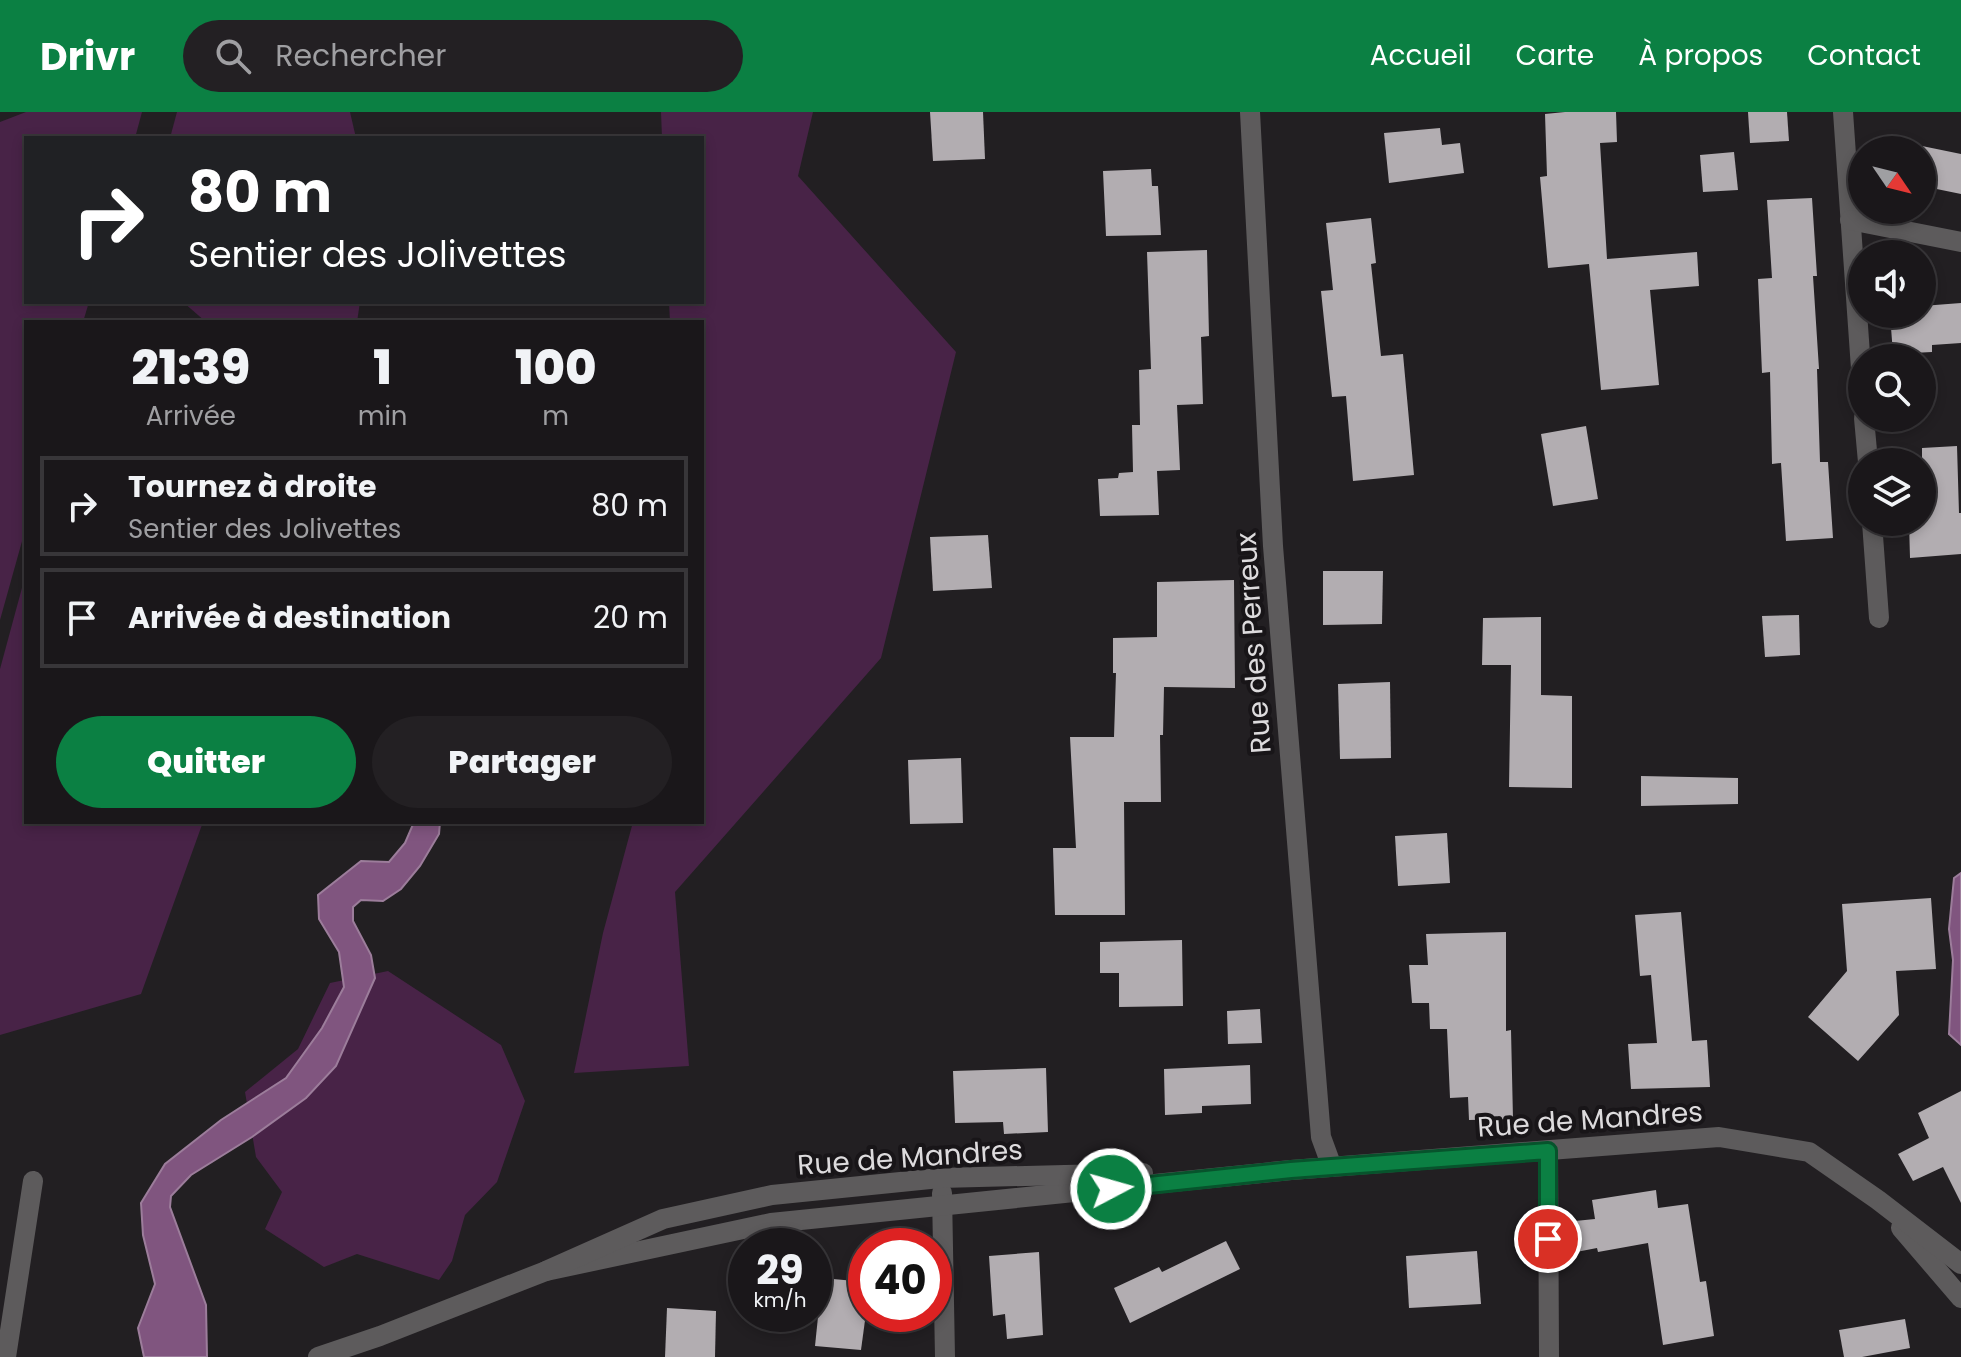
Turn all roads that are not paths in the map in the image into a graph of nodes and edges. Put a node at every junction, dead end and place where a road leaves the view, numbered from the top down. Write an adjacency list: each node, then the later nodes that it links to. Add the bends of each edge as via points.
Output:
1 (1250, 112): 11 (street, Rue des Perreux, via 1276,577 1321,1137)
2 (1843, 112): 3 (street)
3 (1848, 189)
4 (1850, 224): 7 (street)
5 (1870, 224): 6 (street)
6 (1961, 242)
7 (1859, 344)
8 (1873, 536): 9 (street)
9 (1879, 618)
10 (1548, 1151): 11 (street, Rue de Mandres); 15 (street, Rue de Mandres, via 1719,1137 1809,1152); 23 (street)
11 (1332, 1167): 12 (street, Rue de Mandres)
12 (1291, 1170): 13 (street, Rue de Mandres); 16 (street, Rue de Mandres)
13 (940, 1178): 16 (street); 18 (street, Rue de Mandres, via 772,1195 663,1219)
14 (33, 1181): 20 (street)
15 (1878, 1200): 17 (street, Rue de Mandres); 19 (street, Rue de Mandres)
16 (943, 1206): 18 (street, Rue de Mandres, via 771,1223); 22 (street)
17 (1961, 1264)
18 (546, 1271): 21 (street, Rue de Mandres)
19 (1961, 1298)
20 (6, 1357)
21 (318, 1357)
22 (945, 1357)
23 (1549, 1357)

